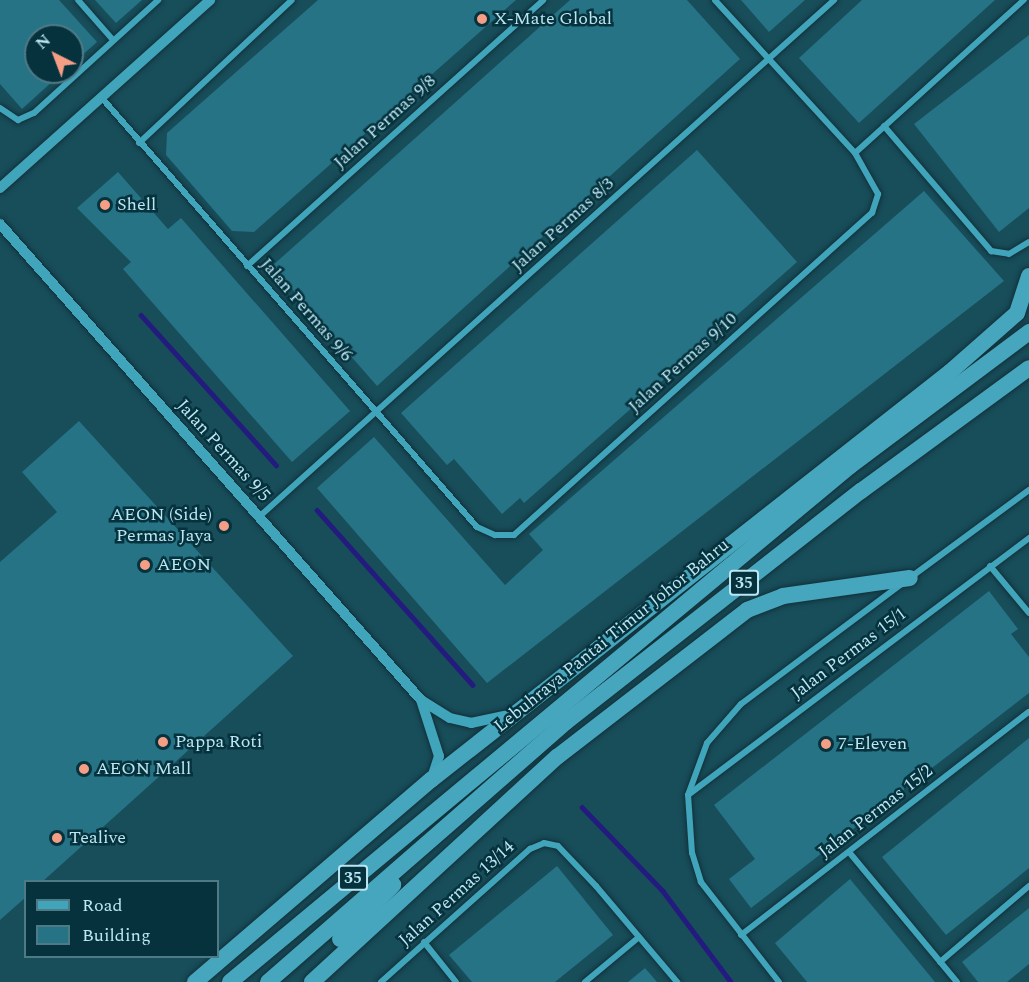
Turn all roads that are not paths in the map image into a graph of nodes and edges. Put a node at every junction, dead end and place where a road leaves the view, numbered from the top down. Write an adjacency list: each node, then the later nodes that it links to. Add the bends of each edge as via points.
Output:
1 (78, 0): 9 (street)
2 (158, 0): 9 (street)
3 (210, 0): 11 (street)
4 (292, 0): 14 (street)
5 (543, 0): 19 (street, Jalan Permas 9/8)
6 (715, 0): 10 (street)
7 (834, 0): 10 (street, Jalan Permas 8/3)
8 (1024, 0): 13 (street)
9 (113, 40): 12 (street, via 34,113 18,120)
10 (768, 59): 15 (street); 25 (street, Jalan Permas 8/3)
11 (101, 97): 14 (street, Jalan Permas 9/6); 16 (street)
12 (0, 108)
13 (884, 126): 15 (street); 18 (street, via 991,251 1009,254)
14 (139, 143): 19 (street, Jalan Permas 9/6)
15 (855, 153): 28 (street, Jalan Permas 9/10, via 878,194 872,213 514,535)
16 (0, 188)
17 (0, 224): 27 (street, Jalan Permas 9/5)
18 (1029, 242)
19 (247, 266): 25 (street, Jalan Permas 9/6)
20 (1029, 276): 24 (highway, via 1017,313)
21 (1029, 324): 24 (highway)
22 (1029, 332): 46 (highway, Lebuhraya Pantai Timur Johor Bahru / 35, via 850,466)
23 (1029, 368): 38 (highway, Lebuhraya Pantai Timur Johor Bahru / 35, via 797,541 566,722)
24 (950, 372): 34 (highway)
25 (377, 413): 27 (street, Jalan Permas 8/3); 28 (street, Jalan Permas 9/6, via 477,527)
26 (1029, 490): 31 (street)
27 (260, 516): 33 (street, Jalan Permas 9/5)
28 (495, 535)
29 (1029, 538): 30 (street, Jalan Permas 15/1)
30 (990, 566): 32 (street); 37 (street, Jalan Permas 15/1)
31 (910, 578): 37 (street, via 741,704 707,743); 49 (highway, via 783,596 747,610 557,757)
32 (1029, 613)
33 (421, 700): 34 (street, Jalan Permas 9/5, via 450,717 471,723 495,720); 36 (street, Jalan Permas 9/5, via 439,756)
34 (520, 709): 36 (highway)
35 (1029, 712): 39 (street, Jalan Permas 15/2)
36 (431, 780): 45 (highway)
37 (688, 795): 41 (street, via 692,854 701,882)
38 (465, 807): 47 (highway, Lebuhraya Pantai Timur Johor Bahru / 35); 48 (highway)
39 (849, 852): 41 (street, Jalan Permas 15/2); 44 (street)
40 (1029, 886): 44 (street)
41 (741, 935): 54 (street)
42 (639, 937): 43 (street, Jalan Permas 13/14, via 558,846 544,843 530,849); 52 (street); 53 (street, Jalan Permas 13/14)
43 (424, 942): 50 (street, Jalan Permas 13/14); 51 (street)
44 (940, 962): 55 (street)
45 (195, 982)
46 (230, 982)
47 (268, 982)
48 (299, 982)
49 (312, 982)
50 (381, 982)
51 (456, 982)
52 (585, 982)
53 (677, 982)
54 (779, 982)
55 (957, 982)

